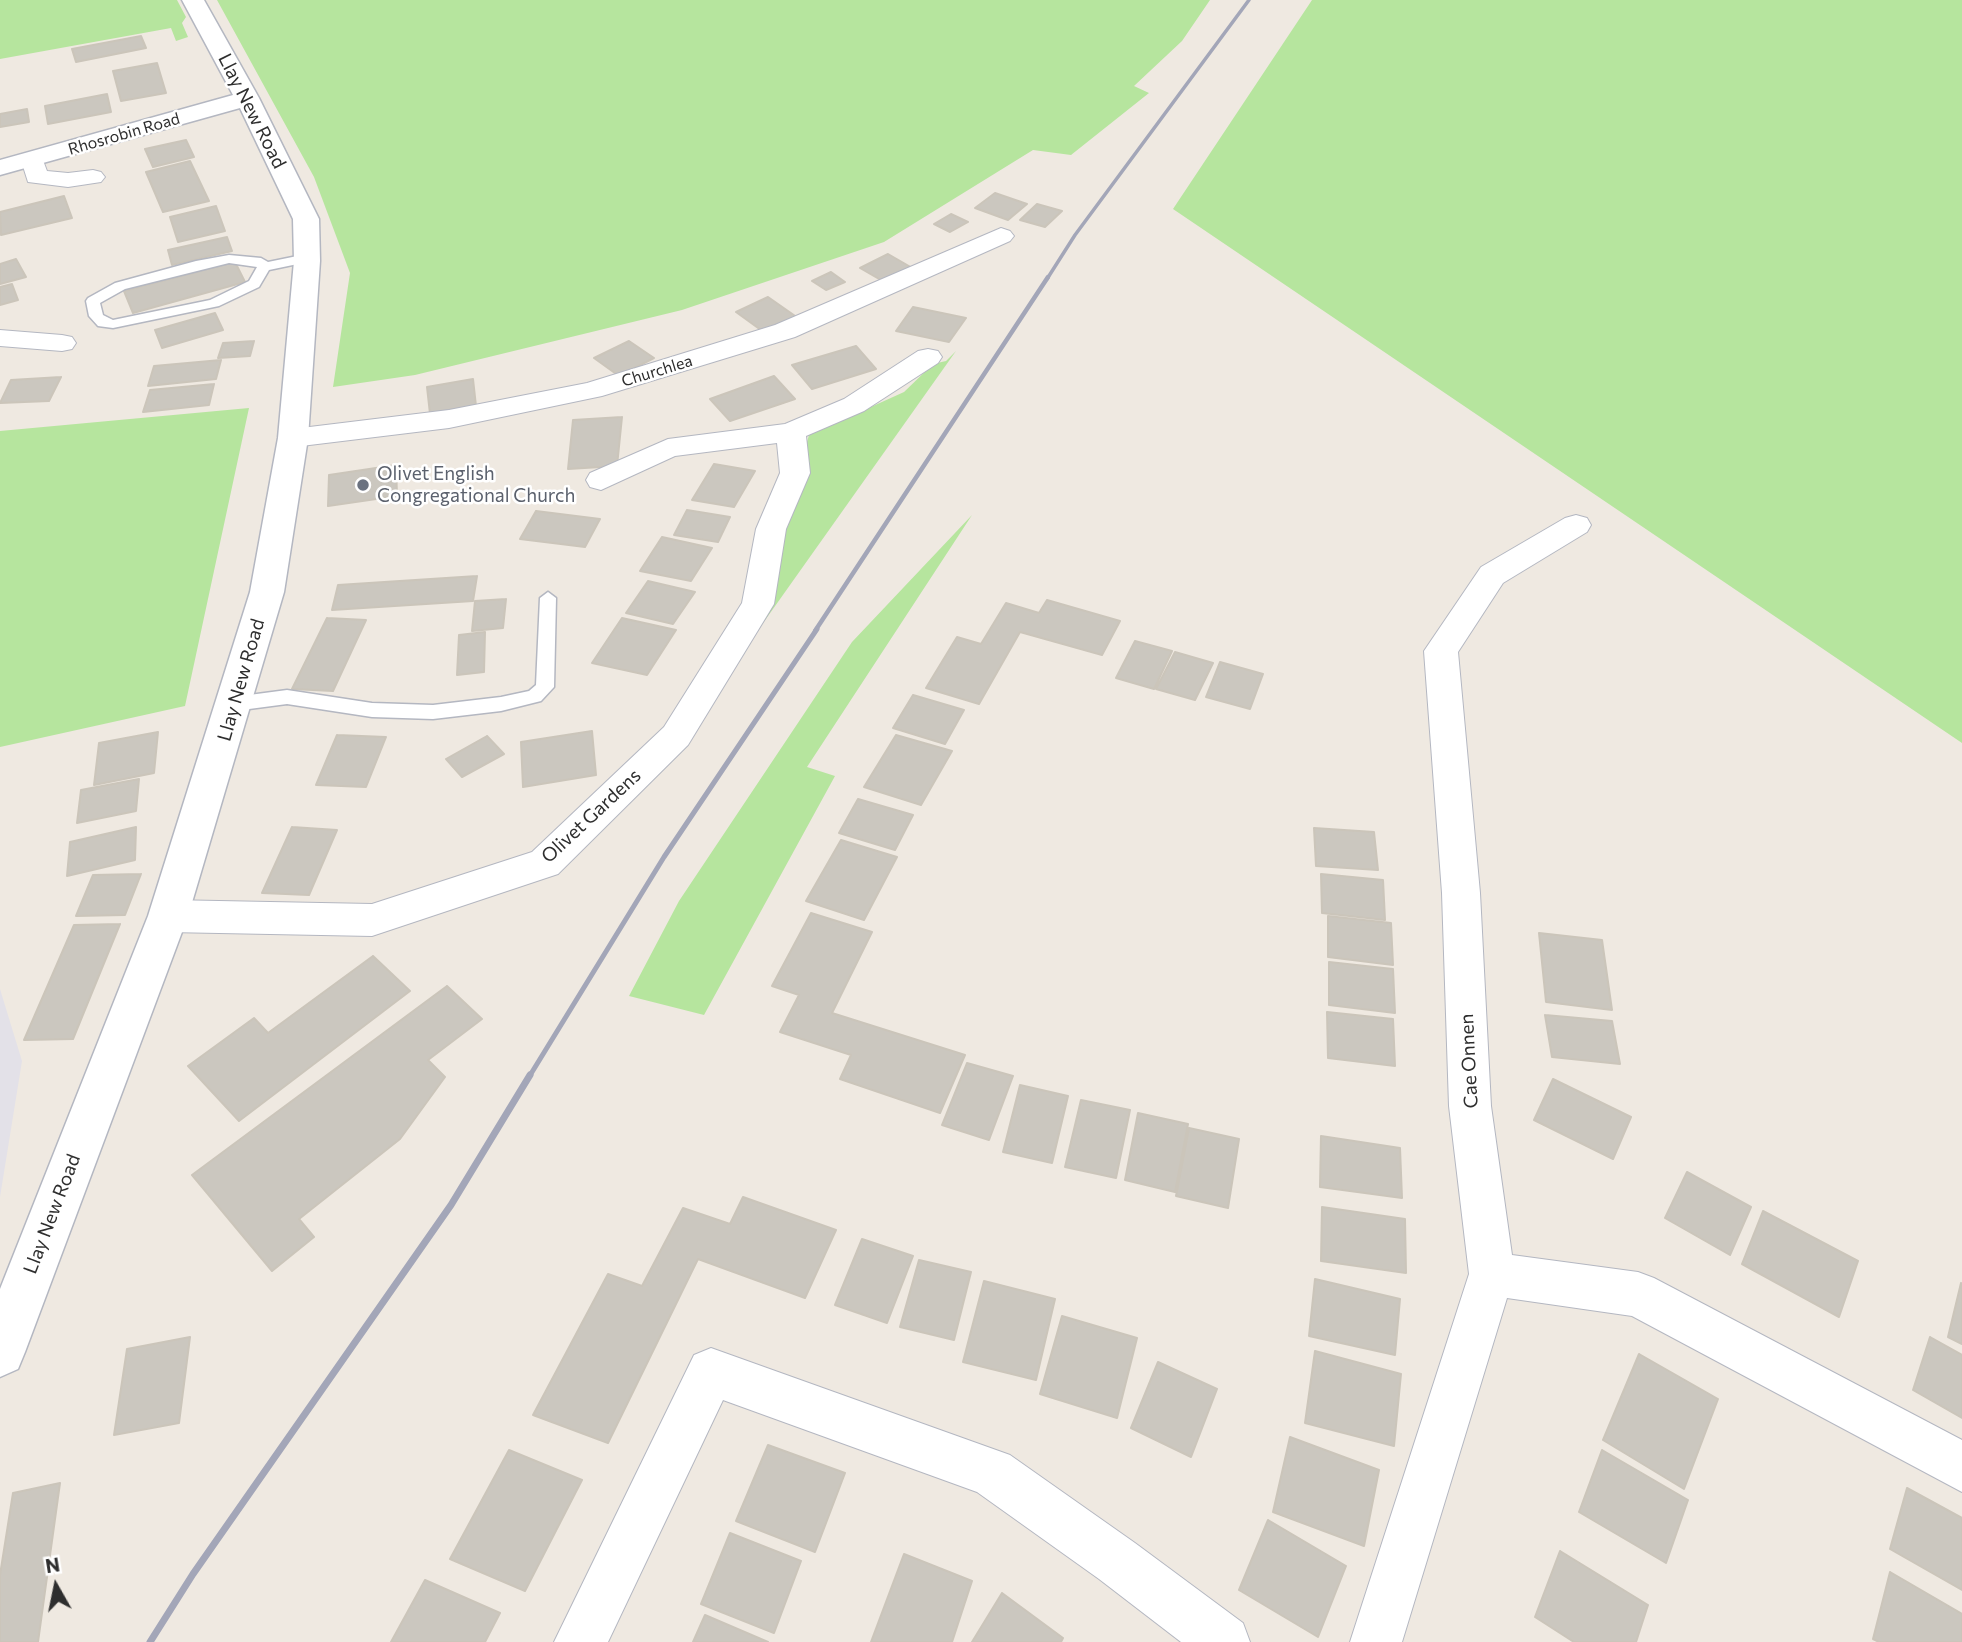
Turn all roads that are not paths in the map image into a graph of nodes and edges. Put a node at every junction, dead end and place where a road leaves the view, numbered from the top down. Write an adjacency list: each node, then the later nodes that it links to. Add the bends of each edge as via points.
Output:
1 (193, 0): 2 (main road, Llay New Road)
2 (247, 98): 3 (main road, Rhosrobin Road); 7 (main road, Llay New Road, via 306,219)
3 (33, 160): 4 (main road, Rhosrobin Road); 5 (street, via 36,177)
4 (0, 168)
5 (93, 177)
6 (1001, 236): 13 (street, Churchlea, via 785,331 592,390 449,419)
7 (307, 258): 8 (lane); 13 (main road, Llay New Road)
8 (264, 267): 8 (lane, via 254,284 214,303 113,324 96,316 93,301 120,286 229,259 261,262)
9 (0, 338): 10 (street)
10 (62, 343)
11 (928, 357): 12 (street, via 854,405)
12 (791, 432): 14 (street, via 668,448); 18 (street, Olivet Gardens, via 795,473 771,529 758,604 676,736 545,863 372,920)
13 (293, 438): 17 (main road, Llay New Road, via 267,592)
14 (601, 480)
15 (1576, 525): 19 (street, Cae Onnen, via 1492,575 1441,651 1461,892 1470,1106)
16 (548, 598): 17 (lane, via 545,687 535,696 433,712 372,710 287,697)
17 (234, 704): 18 (main road, Llay New Road)
18 (168, 916): 20 (main road, Llay New Road)
19 (1492, 1274): 21 (street, via 1638,1294); 24 (street, Cae Onnen)
20 (0, 1352)
21 (1962, 1467)
22 (580, 1642): 23 (street, via 711,1372 992,1473)
23 (1224, 1642)
24 (1376, 1642)

